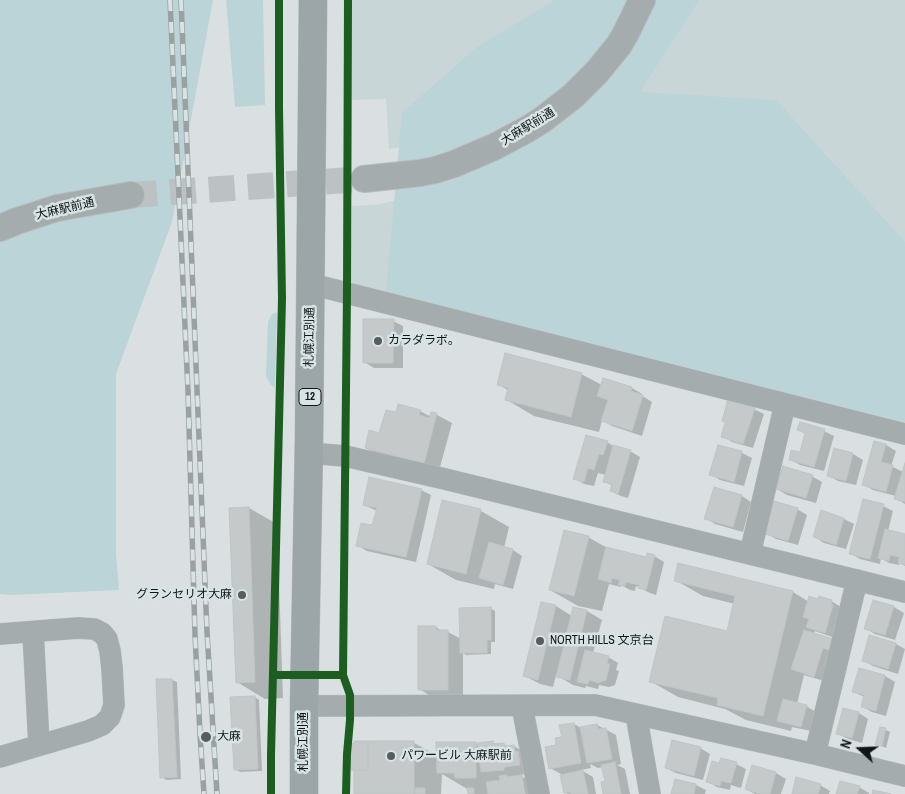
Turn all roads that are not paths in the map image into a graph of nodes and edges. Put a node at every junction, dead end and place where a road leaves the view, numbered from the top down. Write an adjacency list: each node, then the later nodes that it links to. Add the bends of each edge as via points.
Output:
1 (313, 0): 6 (highway, 札幌江別通 / 12)
2 (642, 0): 3 (street, 大麻駅前通, via 626,33 597,72 542,120 494,147 454,164 420,173)
3 (364, 179)
4 (131, 195): 5 (street, 大麻駅前通, via 58,208)
5 (0, 228)
6 (311, 284): 7 (street); 9 (highway, 札幌江別通 / 12)
7 (785, 404): 8 (street); 10 (street)
8 (905, 434)
9 (309, 453): 10 (street, via 345,456 445,478); 15 (highway, 札幌江別通 / 12)
10 (750, 554): 11 (street)
11 (857, 580): 12 (street); 19 (street)
12 (905, 592)
13 (33, 632): 14 (street); 18 (street); 18 (street, via 78,628 102,633 107,638 114,705 110,717 102,725)
14 (0, 634)
15 (304, 706): 16 (street); 22 (highway, 札幌江別通 / 12)
16 (522, 706): 17 (street, via 595,705); 23 (street)
17 (636, 714): 19 (street); 24 (street)
18 (39, 745): 20 (street)
19 (815, 754): 21 (street)
20 (0, 756)
21 (905, 776)
22 (304, 794)
23 (539, 794)
24 (650, 794)

